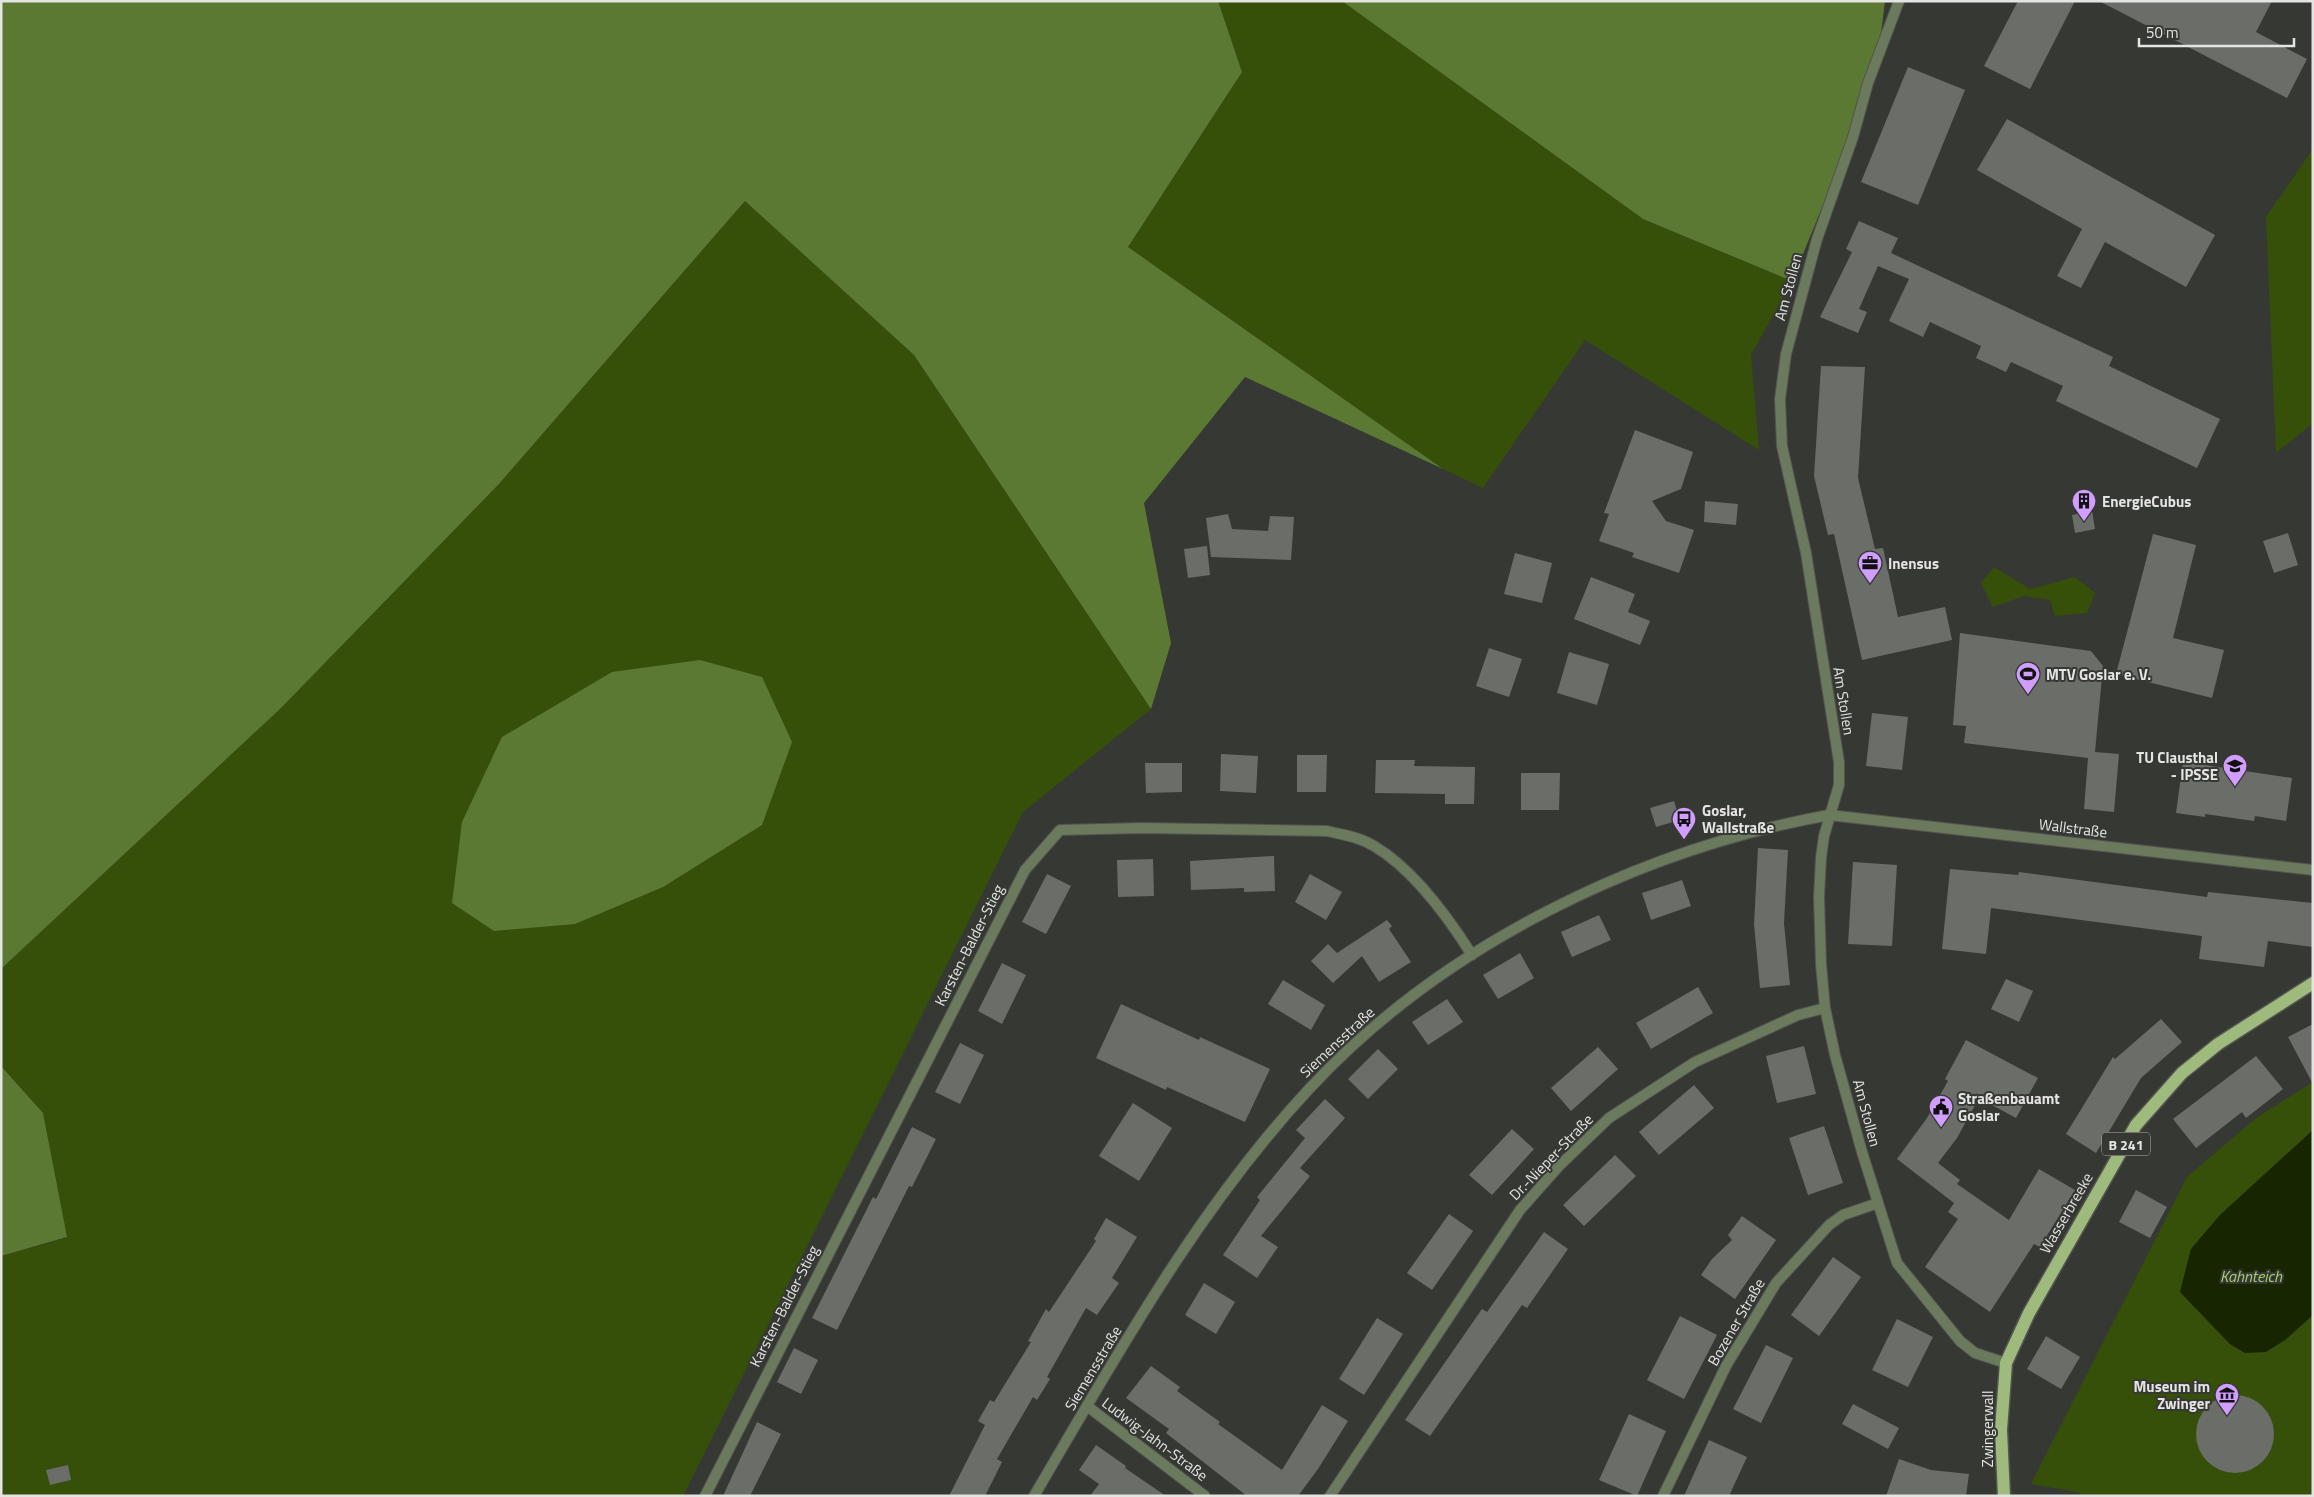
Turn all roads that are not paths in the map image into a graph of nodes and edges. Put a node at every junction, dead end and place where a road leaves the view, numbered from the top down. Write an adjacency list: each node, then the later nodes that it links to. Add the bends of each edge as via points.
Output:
1 (1899, 1): 2 (street, Am Stollen, via 1817,239 1786,354 1780,399 1782,446 1806,552 1839,762 1839,785)
2 (1829, 815): 3 (street, Wallstraße); 4 (street, Siemensstraße, via 1786,823 1644,868 1565,902); 6 (street, Am Stollen, via 1819,897)
3 (2313, 870)
4 (1472, 955): 9 (street, Siemensstraße, via 1414,994 1367,1032 1275,1127 1201,1225); 10 (street, Karsten-Balder-Stieg, via 1430,898 1395,860 1373,845 1351,836 1326,831 1060,830 1025,870)
5 (2313, 982): 8 (main road, Wasserbreeke / B 241, via 2218,1044 2182,1073 2156,1101 2136,1126 2072,1235 2028,1313)
6 (1825, 1008): 7 (street, Am Stollen, via 1840,1074); 13 (street, Dr.-Nieper-Straße, via 1798,1015 1695,1062 1609,1118 1559,1166 1520,1210)
7 (1878, 1203): 8 (street, Am Stollen, via 1897,1263 1913,1284 1960,1341 1975,1353); 14 (street, Bozener Straße, via 1843,1215 1776,1283 1726,1366)
8 (2006, 1363): 15 (main road, Zwingerwall / B 241, via 2001,1430)
9 (1087, 1406): 11 (street, Siemensstraße); 12 (street, Ludwig-Jahn-Straße)
10 (705, 1496)
11 (1034, 1496)
12 (1205, 1496)
13 (1330, 1496)
14 (1663, 1496)
15 (2004, 1496)

